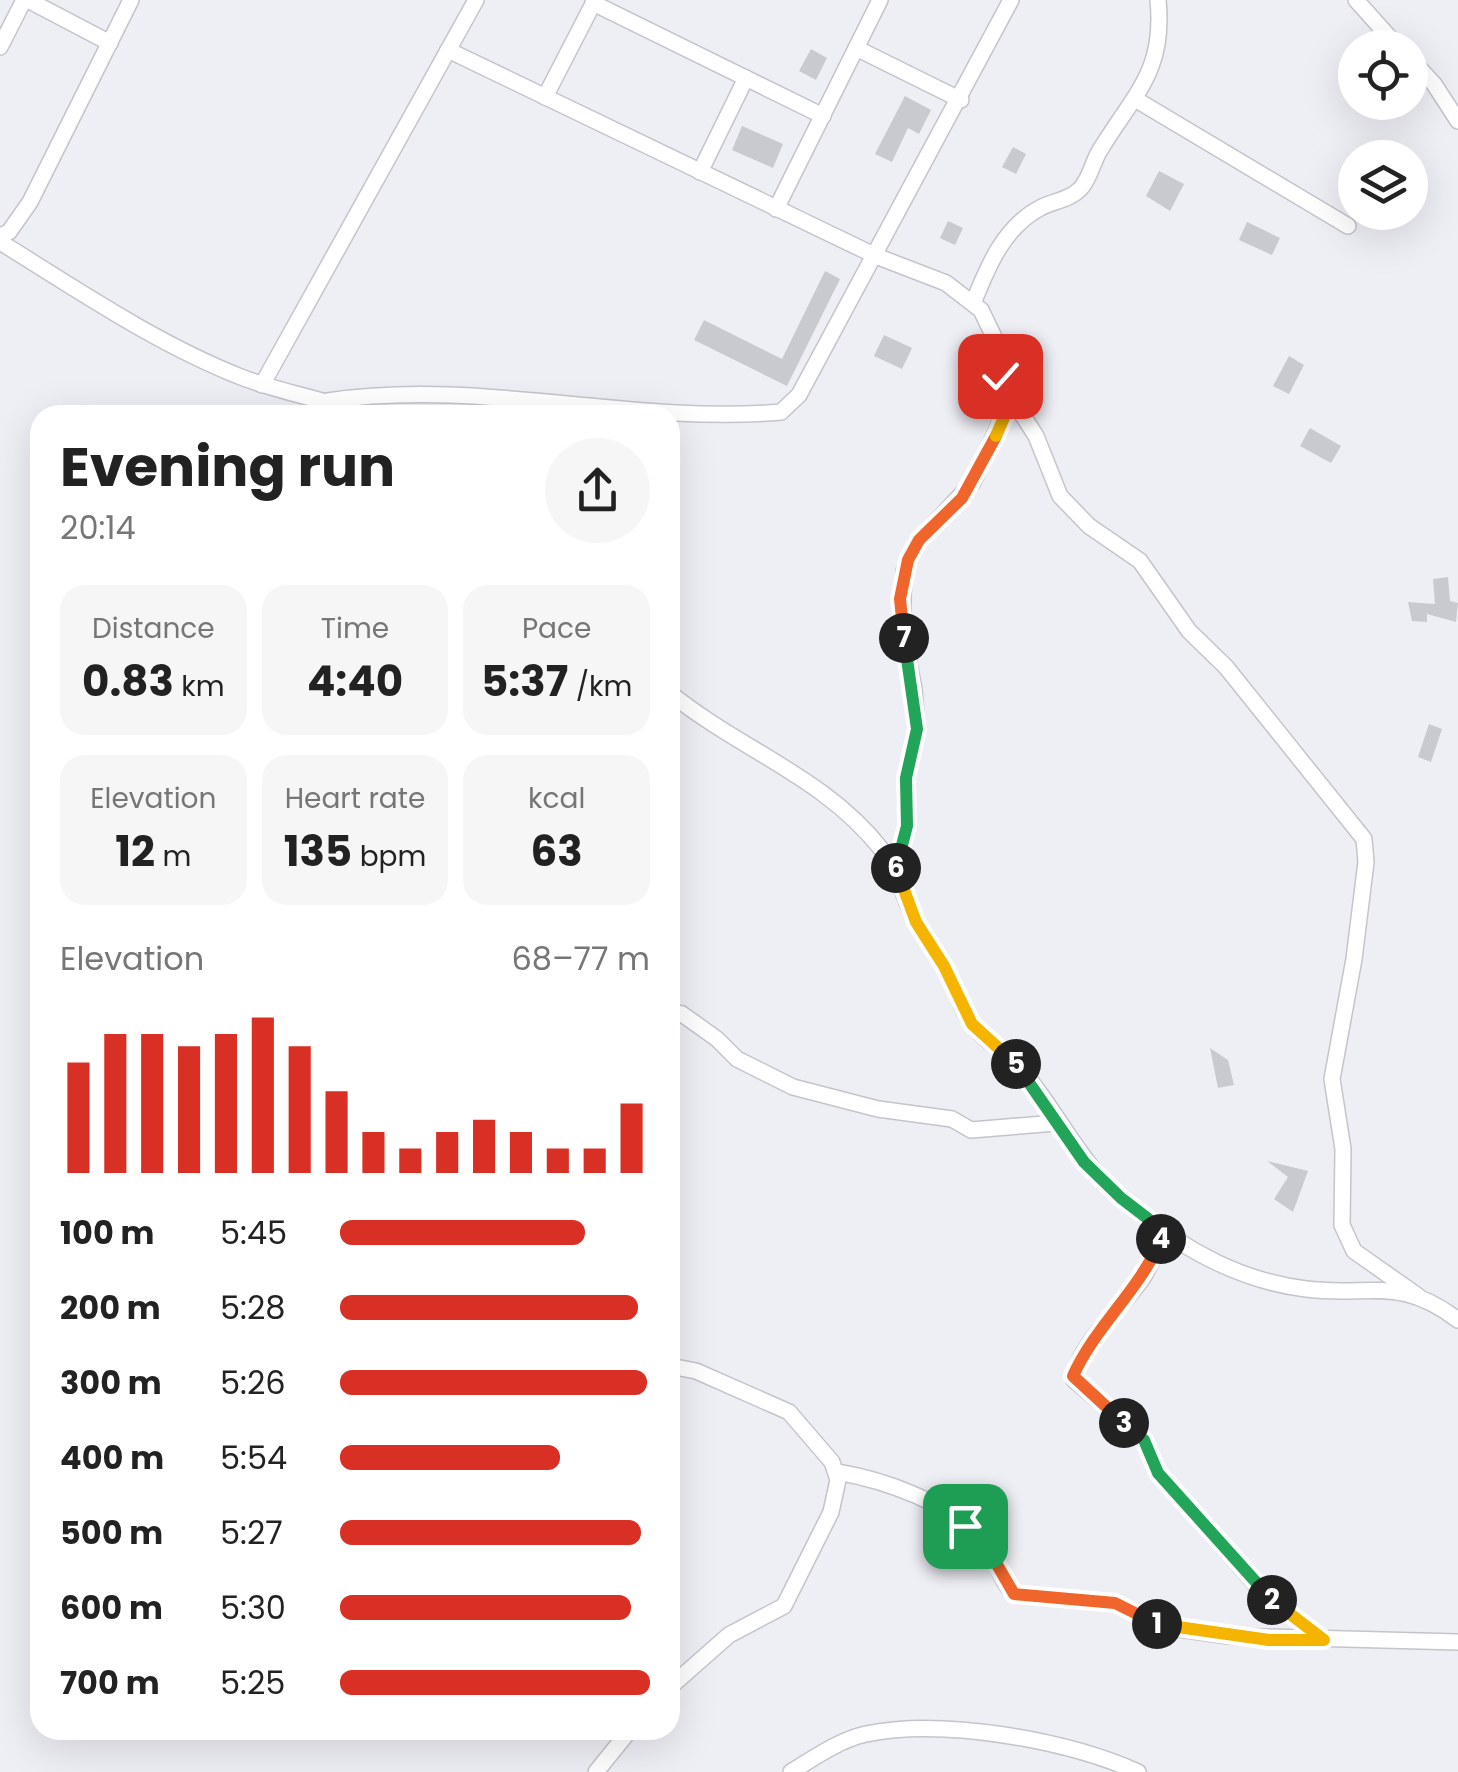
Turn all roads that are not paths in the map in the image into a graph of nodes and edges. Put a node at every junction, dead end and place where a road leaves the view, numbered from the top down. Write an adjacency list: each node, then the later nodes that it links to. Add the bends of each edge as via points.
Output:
1 (26, 0): 10 (street); 11 (street)
2 (132, 0): 10 (street)
3 (476, 0): 13 (street)
4 (880, 0): 12 (street)
5 (1012, 0): 17 (street)
6 (1158, 0): 18 (street, via 1157,58)
7 (1356, 0): 9 (street)
8 (594, 1): 14 (street); 16 (street)
9 (1383, 30)
10 (110, 44): 24 (street, via 30,202)
11 (0, 47)
12 (856, 48): 17 (street); 19 (street)
13 (448, 50): 16 (street); 27 (street)
14 (746, 78): 19 (street); 21 (street)
15 (1428, 78): 20 (street)
16 (545, 97): 21 (street)
17 (960, 100): 25 (street)
18 (1134, 100): 23 (street); 26 (street, via 1083,186 1024,219 1002,242)
19 (823, 116): 22 (street)
20 (1458, 121)
21 (700, 172): 22 (street)
22 (776, 209): 25 (street)
23 (1338, 220)
24 (0, 239): 27 (street, via 147,332)
25 (876, 256): 26 (street); 32 (street, via 798,395 781,412)
26 (974, 301): 28 (street, via 992,328 1000,376)
27 (262, 385): 29 (street)
28 (1012, 399): 34 (street, via 973,482 919,540 904,571 902,627 917,729 906,778 907,826); 38 (street, via 1069,507 1140,562 1364,840 1354,959 1332,1079 1343,1150 1342,1226 1354,1251)
29 (328, 401): 30 (street); 31 (street, via 416,393)
30 (339, 405)
31 (573, 405)
32 (680, 413)
33 (680, 700): 34 (street, via 822,790 864,828)
34 (895, 869): 36 (street, via 972,1024 1022,1071)
35 (680, 1014): 36 (street, via 737,1059 793,1087 946,1118 971,1130)
36 (1056, 1123): 37 (street, via 1102,1180)
37 (1164, 1231): 38 (street, via 1218,1264 1261,1280 1309,1290 1371,1288); 42 (street, via 1142,1280 1117,1305 1074,1380 1144,1440 1158,1473 1259,1588)
38 (1418, 1296): 39 (street)
39 (1458, 1320)
40 (680, 1369): 41 (street, via 789,1412)
41 (837, 1472): 42 (street, via 909,1494 965,1526 984,1542 1014,1594 1115,1603 1172,1628); 44 (street, via 830,1512 790,1598 775,1614 729,1635)
42 (1324, 1640): 43 (street)
43 (1458, 1642)
44 (680, 1678)
45 (622, 1740): 46 (street)
46 (596, 1772)
47 (790, 1772): 48 (street, via 862,1734 946,1728 1078,1751)
48 (1138, 1772)

